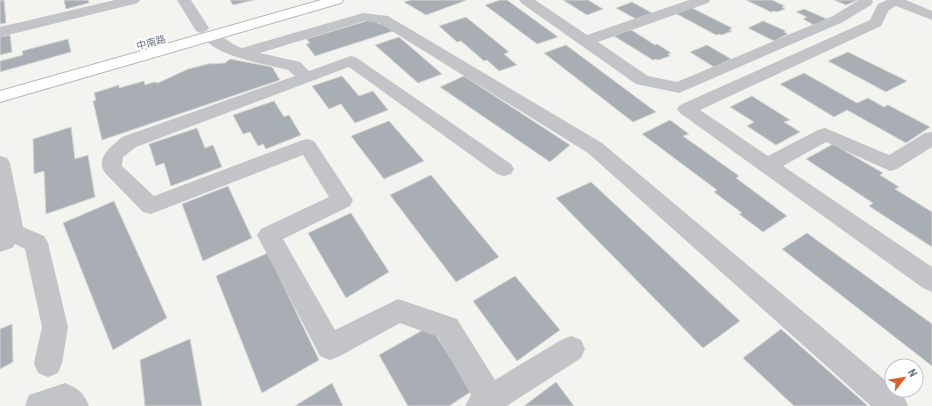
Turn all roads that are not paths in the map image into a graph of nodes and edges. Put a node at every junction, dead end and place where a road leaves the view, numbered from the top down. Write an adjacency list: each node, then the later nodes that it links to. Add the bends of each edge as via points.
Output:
1 (133, 0): 10 (street)
2 (184, 0): 11 (street)
3 (303, 0): 11 (main road, 中南路)
4 (336, 0): 11 (main road)
5 (526, 0): 12 (street)
6 (702, 0): 12 (street)
7 (895, 1): 9 (street); 19 (street, via 883,7 876,23 686,109)
8 (866, 2): 12 (street, via 838,19 679,88 642,80)
9 (932, 16)
10 (0, 32)
11 (206, 32): 13 (street, via 231,50); 15 (main road, 中南路); 16 (main road)
12 (586, 41)
13 (242, 53): 14 (street, via 294,66); 28 (street, via 363,17 383,19 595,148)
14 (306, 77): 20 (street, via 351,61); 25 (street, via 129,142 113,155 112,168 151,206 307,146 342,200 269,235 330,347 398,311 447,328)
15 (0, 84)
16 (0, 97)
17 (932, 138): 19 (street, via 890,164 825,134)
18 (0, 163): 21 (street)
19 (767, 166): 22 (street)
20 (504, 169)
21 (6, 237): 24 (street, via 36,242 55,327)
22 (932, 281)
23 (571, 348): 25 (street)
24 (48, 363)
25 (485, 403)
26 (40, 406): 27 (street, via 65,398)
27 (74, 406)
28 (893, 406)

